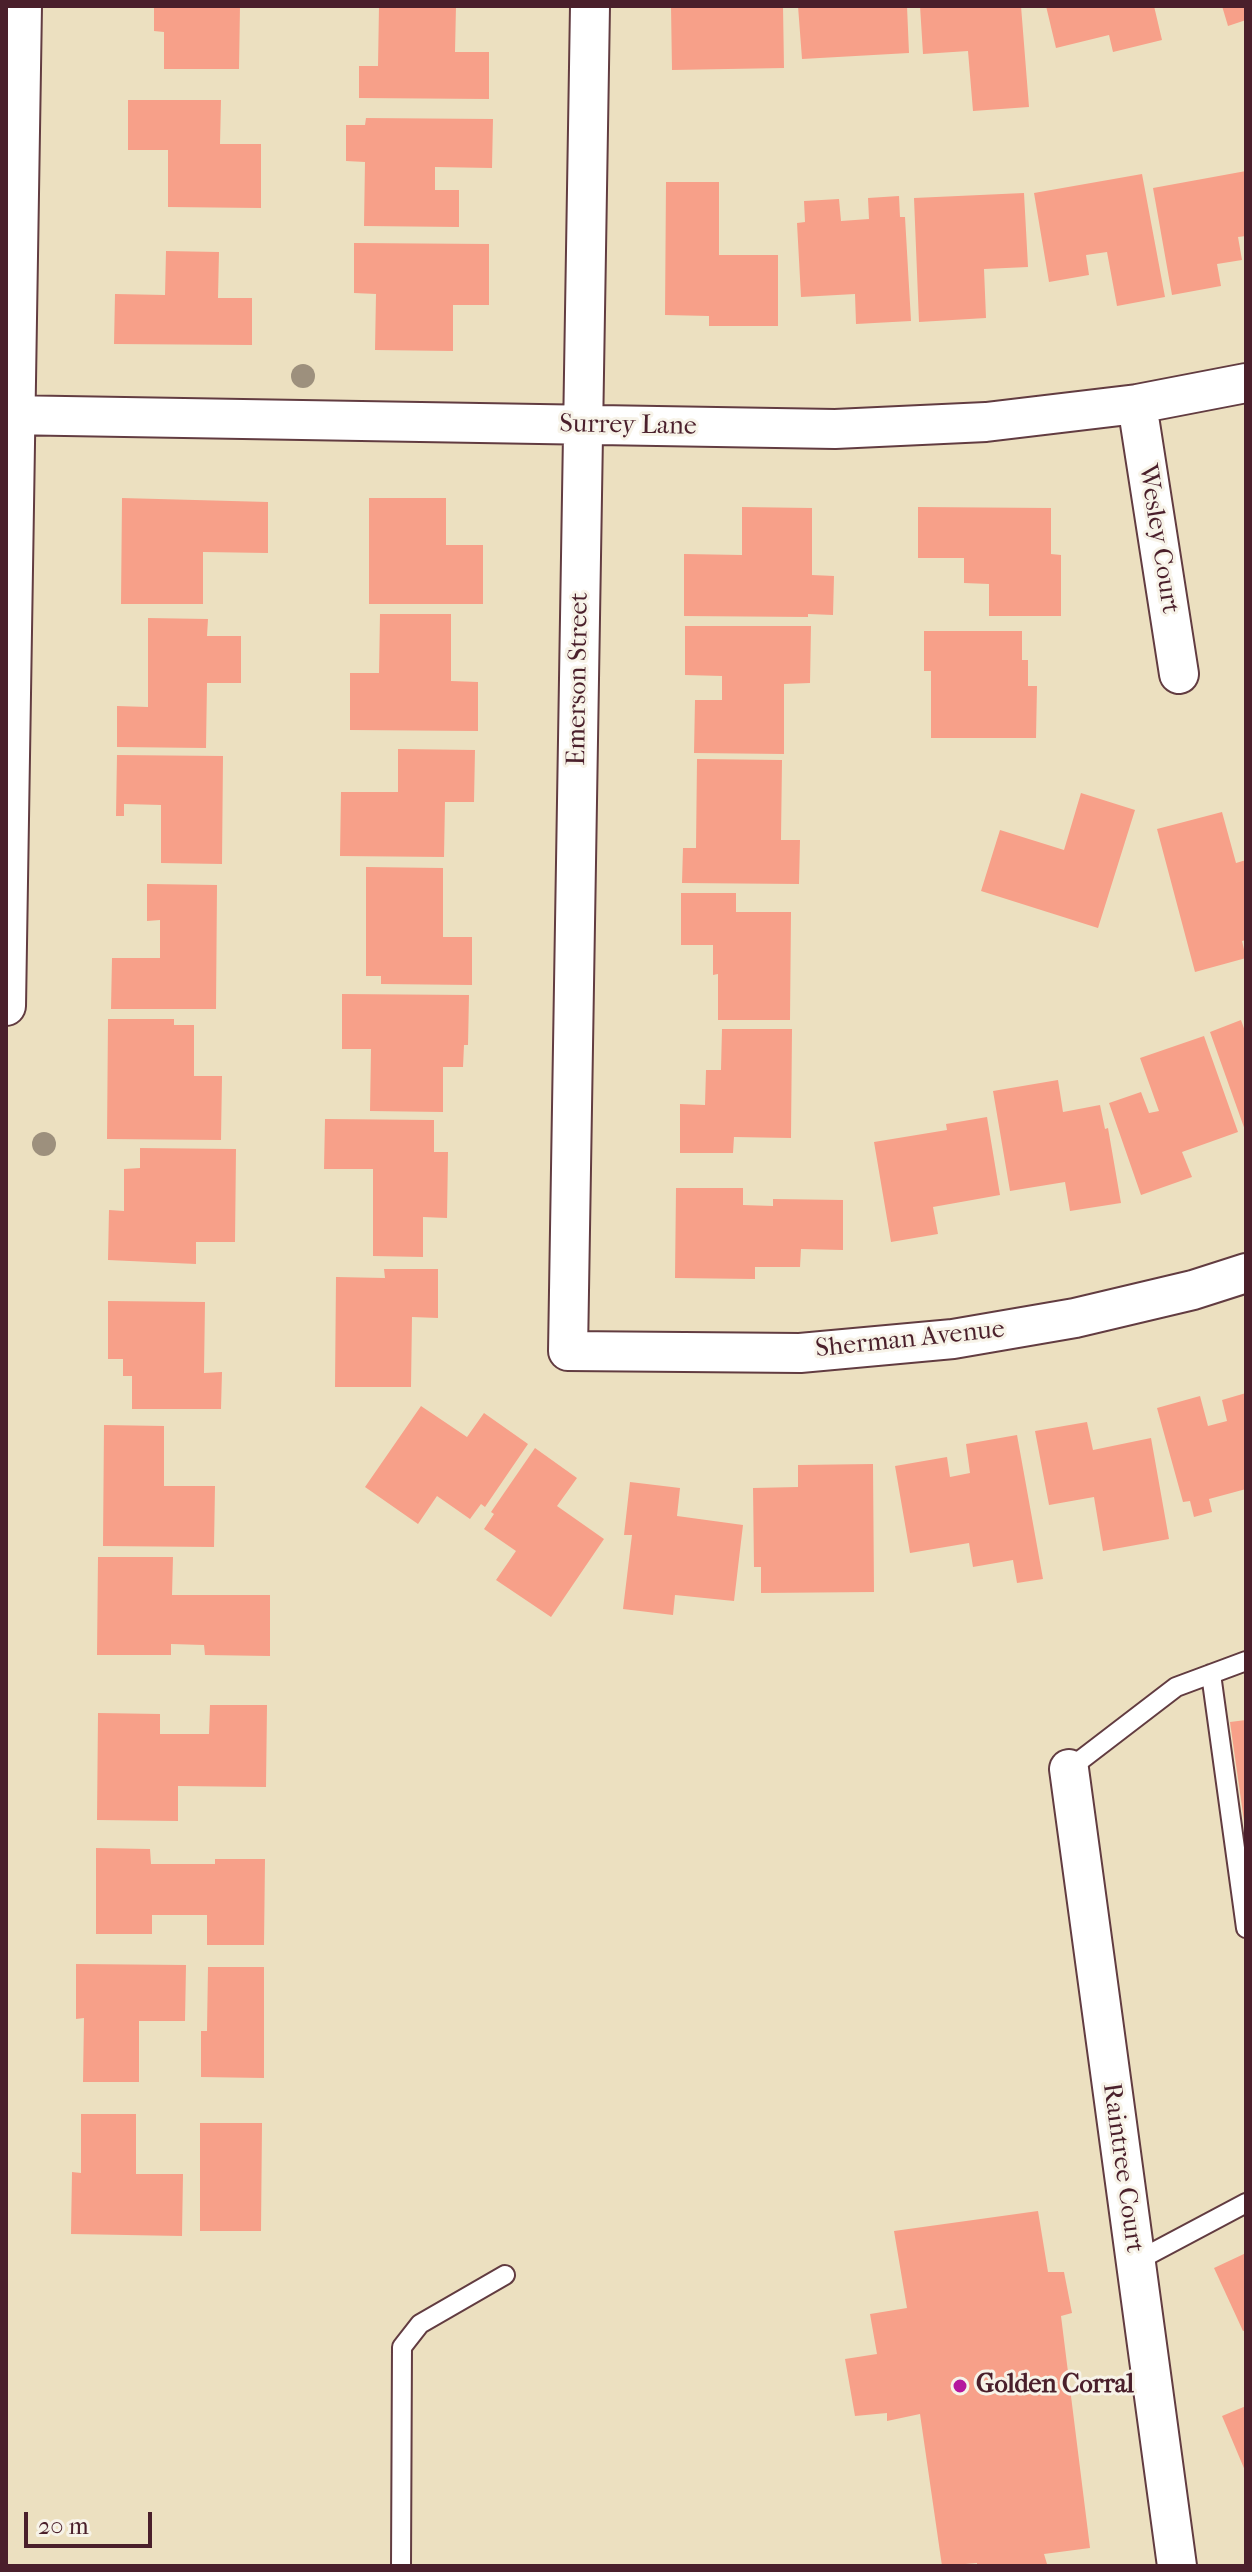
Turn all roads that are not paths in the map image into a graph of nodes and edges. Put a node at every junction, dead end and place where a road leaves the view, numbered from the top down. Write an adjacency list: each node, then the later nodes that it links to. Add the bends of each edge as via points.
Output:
1 (22, 6): 5 (street)
2 (590, 6): 6 (street, Emerson Street)
3 (1246, 383): 4 (street, Surrey Lane)
4 (1137, 404): 6 (street, Surrey Lane, via 986,422 835,429); 7 (street, Wesley Court)
5 (11, 415): 6 (street, Surrey Lane); 8 (street)
6 (583, 426): 11 (street, Emerson Street)
7 (1179, 674)
8 (6, 965): 9 (street)
9 (6, 1006)
10 (1246, 1273): 11 (street, Sherman Avenue, via 1075,1318 953,1339 800,1353)
11 (568, 1351)
12 (1246, 1661): 13 (lane)
13 (1211, 1674): 14 (lane, via 1176,1687); 15 (lane)
14 (1069, 1769): 17 (street, Raintree Court)
15 (1246, 1928)
16 (1246, 2203): 17 (lane)
17 (1135, 2262): 20 (street, Raintree Court)
18 (505, 2275): 19 (lane, via 420,2324 402,2347)
19 (401, 2566)
20 (1177, 2566)

